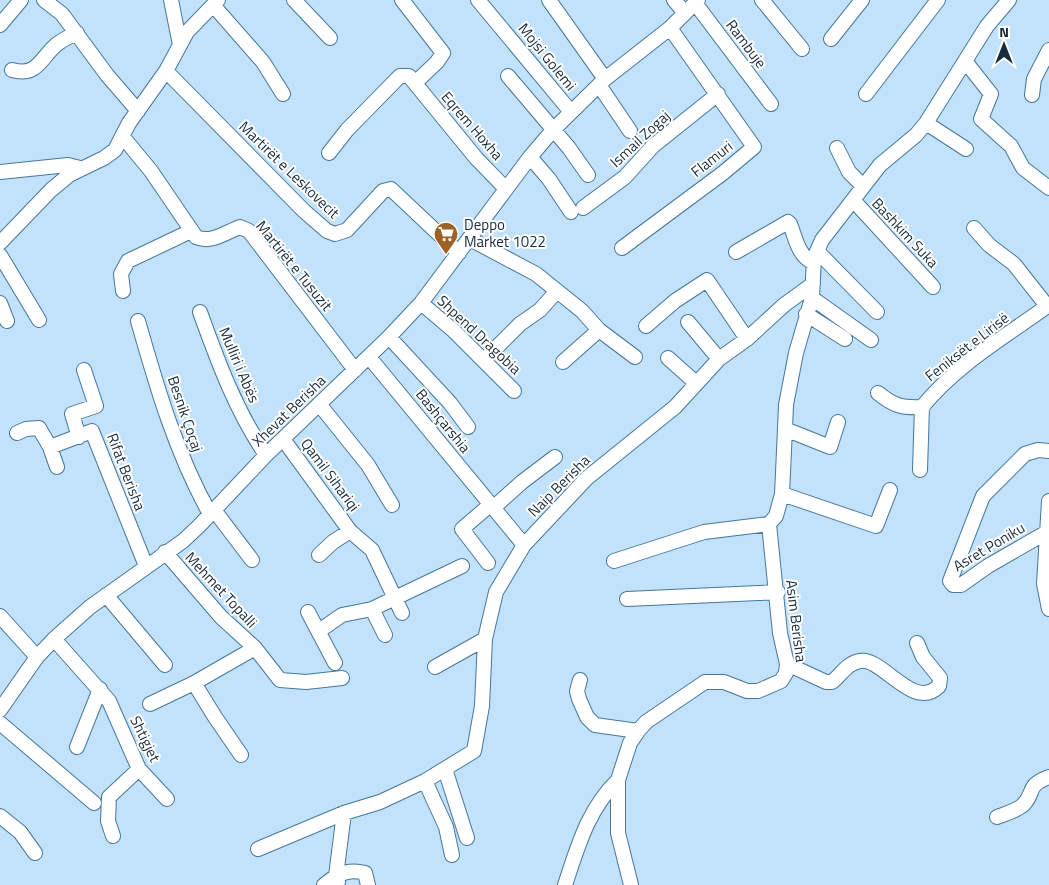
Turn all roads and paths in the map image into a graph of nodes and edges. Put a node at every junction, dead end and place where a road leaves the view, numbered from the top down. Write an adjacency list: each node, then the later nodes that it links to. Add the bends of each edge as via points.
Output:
1 (21, 0): 16 (street)
2 (44, 0): 15 (street)
3 (170, 0): 21 (street)
4 (294, 0): 19 (street)
5 (402, 0): 29 (street, via 443,53)
6 (478, 0): 36 (street, Mojsi Golemi)
7 (549, 0): 28 (street)
8 (674, 0): 14 (street)
9 (762, 0): 22 (street)
10 (862, 0): 20 (street)
11 (938, 0): 32 (street)
12 (1009, 0): 24 (street, Bashkim Suka, via 987,26)
13 (215, 3): 21 (street, via 195,21); 30 (street, via 263,62)
14 (693, 5): 17 (street, Xhevat Berisha); 34 (street, Rambuje)
15 (63, 7): 18 (street)
16 (0, 25)
17 (670, 28): 28 (street, Xhevat Berisha); 31 (street, Flamuri)
18 (77, 33): 25 (street, via 56,45 31,71); 35 (street)
19 (330, 38)
20 (831, 39)
21 (180, 44): 26 (street)
22 (802, 49)
23 (1049, 50): 33 (street, via 1034,79)
24 (965, 61): 37 (street, Bashkim Suka); 49 (street, via 991,94 981,119 1011,146 1023,168)
25 (12, 70)
26 (166, 71): 35 (street); 58 (street, Martirët e Leskovecit, via 327,231 343,232 383,191 391,189)
27 (508, 76): 38 (street)
28 (602, 82): 36 (street, Xhevat Berisha); 39 (street)
29 (415, 83): 43 (street, via 409,76 394,82 346,130); 50 (street, Eqrem Hoxha, via 476,158)
30 (283, 94)
31 (718, 94): 44 (street, Ismail Zogaj, via 652,146 625,177 577,210); 56 (street, Flamuri, via 754,147)
32 (866, 94)
33 (1032, 95)
34 (771, 104)
35 (138, 111): 40 (street)
36 (571, 112): 38 (street, Xhevat Berisha)
37 (926, 123): 42 (street); 48 (street, Bashkim Suka, via 880,165)
38 (553, 130): 44 (street, Xhevat Berisha); 47 (street)
39 (630, 131)
40 (123, 137): 45 (street, via 104,158); 53 (street, via 151,171)
41 (837, 148): 48 (street, via 849,172)
42 (966, 149)
43 (329, 153)
44 (530, 157): 50 (street, Xhevat Berisha)
45 (80, 168): 46 (street, via 68,165); 55 (street, via 51,190)
46 (0, 172)
47 (588, 175)
48 (864, 186): 51 (street, Bashkim Suka)
49 (1049, 188)
50 (506, 189): 54 (street, Xhevat Berisha)
51 (852, 200): 60 (street, Bashkim Suka, via 825,236); 61 (street, Bashkim Suka)
52 (974, 228): 67 (street, via 989,245 1014,264)
53 (191, 230): 62 (street, via 128,261 121,274); 88 (street, Martirët e Tusuzit, via 196,237 210,240 240,227 245,228)
54 (470, 239): 58 (street, Xhevat Berisha); 63 (street, via 527,269)
55 (0, 243)
56 (622, 248)
57 (736, 252): 60 (street, via 788,222 805,259)
58 (460, 253): 66 (street, Xhevat Berisha)
59 (0, 255): 71 (street)
60 (816, 257): 64 (street); 69 (street)
61 (933, 287)
62 (123, 291)
63 (557, 291): 76 (street); 85 (street)
64 (812, 291): 70 (street); 78 (street, Naip Berisha, via 784,305); 80 (street)
65 (0, 303): 73 (street)
66 (421, 303): 77 (street, Xhevat Berisha); 85 (street, Shpend Dragobia)
67 (1048, 306): 93 (street, Feniksët e Lirisë, via 956,374)
68 (200, 312): 102 (street, Mulliri i Abës, via 225,380)
69 (877, 312)
70 (806, 314): 79 (street); 96 (street, via 786,405)
71 (38, 320)
72 (138, 321): 111 (street, Besnik Çoçaj, via 164,412 180,453)
73 (7, 322)
74 (688, 322): 84 (street)
75 (646, 326): 78 (street, via 707,280)
76 (599, 330): 82 (street); 86 (street)
77 (389, 337): 81 (street, Xhevat Berisha); 95 (street)
78 (747, 339): 84 (street, Naip Berisha)
79 (845, 339)
80 (871, 340)
81 (369, 357): 88 (street, Xhevat Berisha); 110 (street, Bashçarshia)
82 (635, 357)
83 (668, 358): 89 (street)
84 (718, 359): 89 (street, Naip Berisha)
85 (484, 360): 90 (street, Shpend Dragobia)
86 (564, 362)
87 (84, 370): 98 (street, via 96,406 72,414)
88 (355, 370): 92 (street, Xhevat Berisha)
89 (696, 383): 115 (street, Naip Berisha, via 675,406 587,478)
90 (514, 390)
91 (878, 393): 93 (street, via 892,404)
92 (319, 404): 99 (street, Xhevat Berisha); 109 (street, via 368,465)
93 (922, 407): 105 (street)
94 (838, 422): 96 (street, via 830,447)
95 (468, 427)
96 (784, 429): 107 (street)
97 (17, 433): 100 (street, via 39,428)
98 (79, 436): 100 (street); 121 (street, Rifat Berisha, via 92,431)
99 (282, 439): 102 (street, Xhevat Berisha); 113 (street, Qamil Sihariqi)
100 (50, 447): 104 (street)
101 (1049, 451): 114 (street, Asret Poniku, via 1025,454 983,496 950,581 953,585 961,585)
102 (266, 454): 111 (street, Xhevat Berisha)
103 (556, 457): 110 (street)
104 (57, 466)
105 (920, 470)
106 (890, 490): 107 (street, via 876,526)
107 (782, 494): 112 (street, via 776,516)
108 (1049, 501): 114 (street, Asret Poniku)
109 (392, 505)
110 (491, 507): 115 (street, Bashçarshia); 120 (street, via 462,528)
111 (212, 512): 116 (street, Xhevat Berisha, via 183,541); 118 (street)
112 (769, 524): 119 (street, via 704,532); 123 (street, Asim Berisha)
113 (350, 531): 117 (street, Qamil Sihariqi); 125 (street, Qamil Sihariqi, via 372,550)
114 (1047, 532): 128 (street, Asret Poniku, via 1044,584)
115 (524, 545): 135 (street, Naip Berisha, via 496,592)
116 (165, 552): 121 (street, Xhevat Berisha); 137 (street, Mehmet Topalli, via 221,617)
117 (320, 555)
118 (252, 560)
119 (614, 561)
120 (488, 563)
121 (146, 566): 124 (street, Xhevat Berisha)
122 (462, 566): 125 (street)
123 (778, 592): 126 (street); 140 (street, Asim Berisha, via 780,633)
124 (106, 595): 134 (street, Xhevat Berisha); 141 (street)
125 (395, 598): 127 (street); 130 (street, Qamil Sihariqi)
126 (627, 599)
127 (372, 608): 132 (street, via 342,615); 133 (street)
128 (1049, 609)
129 (308, 612): 132 (street)
130 (402, 613)
131 (0, 616): 138 (street)
132 (319, 631): 139 (street)
133 (385, 635)
134 (54, 639): 138 (street, Xhevat Berisha); 146 (street, Shtigjet)
135 (485, 639): 142 (street); 154 (street, Naip Berisha, via 482,706 474,751)
136 (917, 643): 140 (street, via 923,657 940,678 939,686 930,692 917,692 870,663 861,661 850,665 832,682)
137 (255, 648): 143 (street, Mehmet Topalli, via 280,680 306,682); 145 (street, Mehmet Topalli)
138 (37, 657): 148 (street, Xhevat Berisha)
139 (335, 663)
140 (787, 664): 150 (street, Asim Berisha, via 781,681 758,691 747,691 724,682 705,682 646,722)
141 (165, 665)
142 (435, 667)
143 (342, 678)
144 (580, 680): 150 (street, via 579,699 587,717 595,725)
145 (194, 683): 147 (street, Mehmet Topalli); 152 (street)
146 (100, 689): 151 (street); 153 (street, Shtigjet, via 109,701)
147 (150, 704)
148 (0, 710)
149 (0, 723): 159 (street)
150 (638, 731): 156 (street, Asim Berisha, via 630,743)
151 (77, 748)
152 (241, 755)
153 (139, 769): 158 (street, Shtigjet); 163 (street, via 109,797 108,821)
154 (445, 769): 157 (street, Naip Berisha); 164 (street)
155 (1049, 777): 162 (street, via 1034,783 1020,807)
156 (618, 780): 171 (street, via 591,812); 172 (street, Asim Berisha, via 618,833)
157 (425, 781): 160 (street, Naip Berisha, via 380,802); 167 (street, via 446,827)
158 (166, 799)
159 (94, 803)
160 (344, 813): 165 (street, Naip Berisha); 168 (street)
161 (0, 816): 166 (street, via 20,832)
162 (997, 817)
163 (113, 836)
164 (467, 838)
165 (258, 849)
166 (35, 853)
167 (452, 856)
168 (337, 880): 169 (street); 170 (street, via 346,871 365,873)
169 (324, 885)
170 (368, 885)
171 (565, 885)
172 (631, 885)

